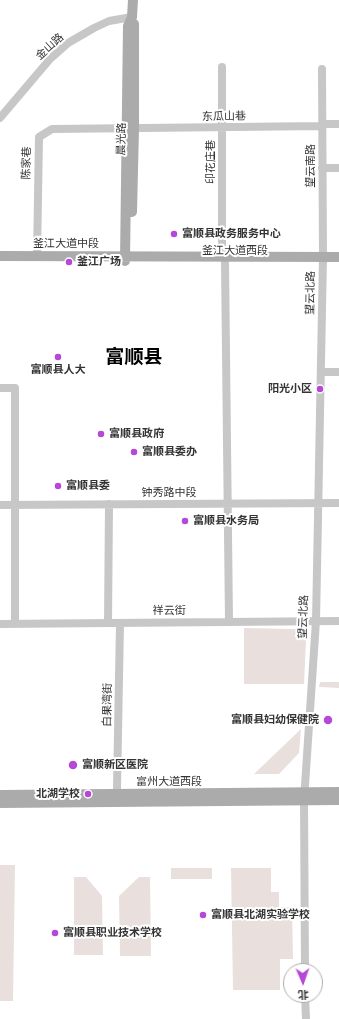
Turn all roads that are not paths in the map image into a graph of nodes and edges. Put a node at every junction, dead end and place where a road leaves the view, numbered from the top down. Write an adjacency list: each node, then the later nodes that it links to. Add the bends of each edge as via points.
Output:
1 (133, 0): 2 (main road, 晨光路)
2 (132, 17): 5 (street, 金山路, via 110,21 68,43 50,59); 9 (main road, 晨光路, via 128,26)
3 (222, 67): 8 (street, 印花庄巷)
4 (322, 69): 7 (street, 望云南路)
5 (0, 118)
6 (339, 124): 7 (street, 东瓜山巷)
7 (322, 125): 8 (street, 东瓜山巷); 10 (street, 望云南路)
8 (222, 128): 9 (street, 东瓜山巷); 16 (street, 印花庄巷)
9 (130, 129): 13 (street, 陈家巷, via 52,129 39,138); 15 (main road, 晨光路)
10 (322, 168): 11 (street); 17 (street, 望云南路)
11 (339, 168)
12 (0, 256): 13 (main road, 釜江大道中段)
13 (37, 256): 15 (main road, 釜江大道中段)
14 (339, 257): 17 (main road, 釜江大道西段)
15 (128, 259): 16 (main road, 釜江大道西段); 18 (main road, 釜江大道中段)
16 (223, 259): 17 (main road, 釜江大道西段); 26 (street, 印花庄巷)
17 (323, 260): 19 (main road, 釜江大道西段); 20 (street, 望云北路)
18 (0, 262)
19 (339, 263)
20 (321, 372): 21 (street); 23 (street, 望云北路)
21 (339, 372)
22 (0, 388): 28 (street, via 15,388)
23 (318, 503): 24 (street, 钟秀路中段); 26 (street, 钟秀路中段); 29 (street, 望云北路)
24 (339, 503)
25 (108, 504): 26 (street, 钟秀路中段); 28 (street, 钟秀路中段); 33 (street)
26 (228, 504): 31 (street, 印花庄巷)
27 (0, 505): 28 (street, 钟秀路中段)
28 (15, 505): 32 (street)
29 (316, 621): 30 (street, 祥云街); 31 (street, 祥云街); 39 (street, 望云北路)
30 (339, 621)
31 (229, 622): 34 (street, 祥云街)
32 (15, 623): 33 (street, 祥云街); 35 (street, 祥云街)
33 (108, 623): 34 (street, 祥云街)
34 (120, 623): 36 (street, 白果湾街)
35 (0, 624)
36 (117, 788)
37 (339, 792): 39 (main road, 富州大道西段)
38 (0, 795): 39 (main road, 富州大道西段)
39 (305, 797): 40 (main road, 富州大道西段); 41 (main road, 富州大道西段); 42 (street, 望云北路)
40 (339, 800)
41 (0, 803)
42 (305, 963)
43 (305, 1003): 44 (street)
44 (306, 1019)

